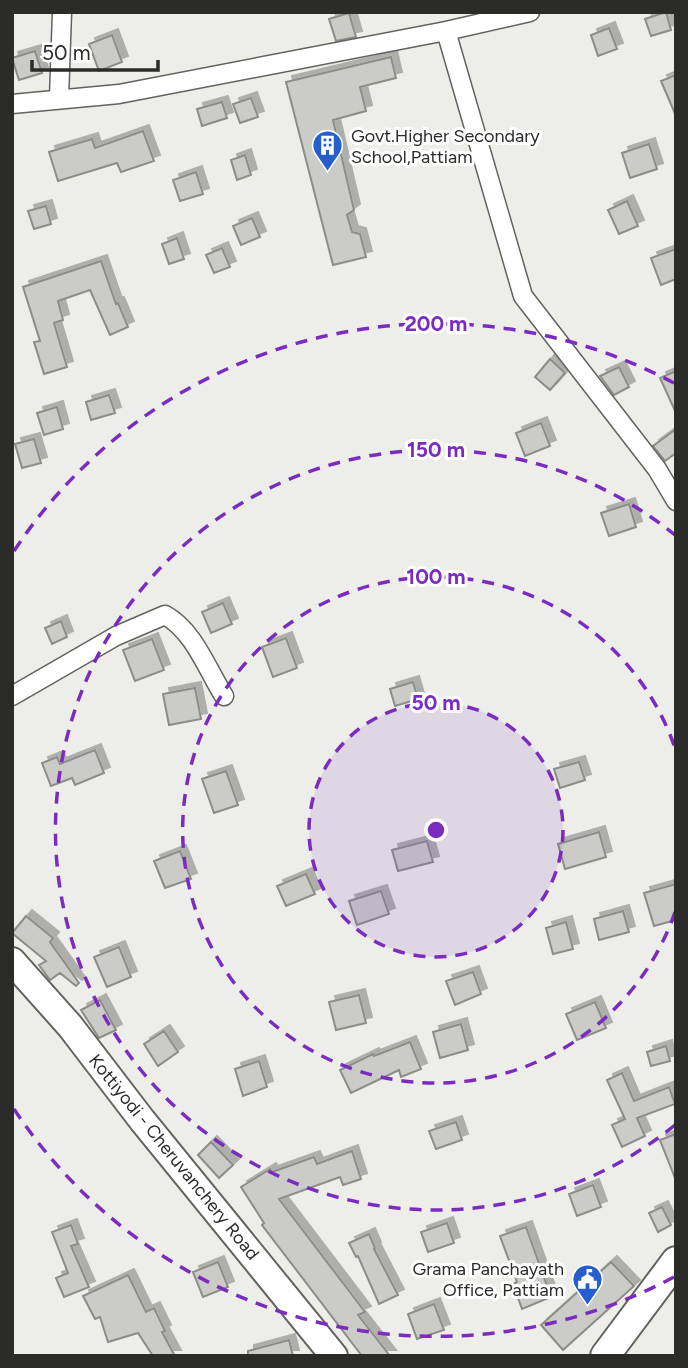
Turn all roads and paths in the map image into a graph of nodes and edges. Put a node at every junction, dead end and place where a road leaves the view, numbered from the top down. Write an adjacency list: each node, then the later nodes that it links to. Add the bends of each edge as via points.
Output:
1 (62, 12): 4 (street)
2 (530, 12): 3 (street)
3 (446, 31): 4 (street, via 119,94); 6 (street, via 523,296)
4 (59, 98): 5 (street)
5 (12, 104)
6 (676, 500)
7 (12, 696): 8 (street, via 116,636 165,615 188,635)
8 (224, 696)
9 (12, 961): 11 (main road, Kottiyodi - Cheruvanchery Road, via 70,1026)
10 (676, 1261): 12 (main road)
11 (334, 1356)
12 (605, 1356)

